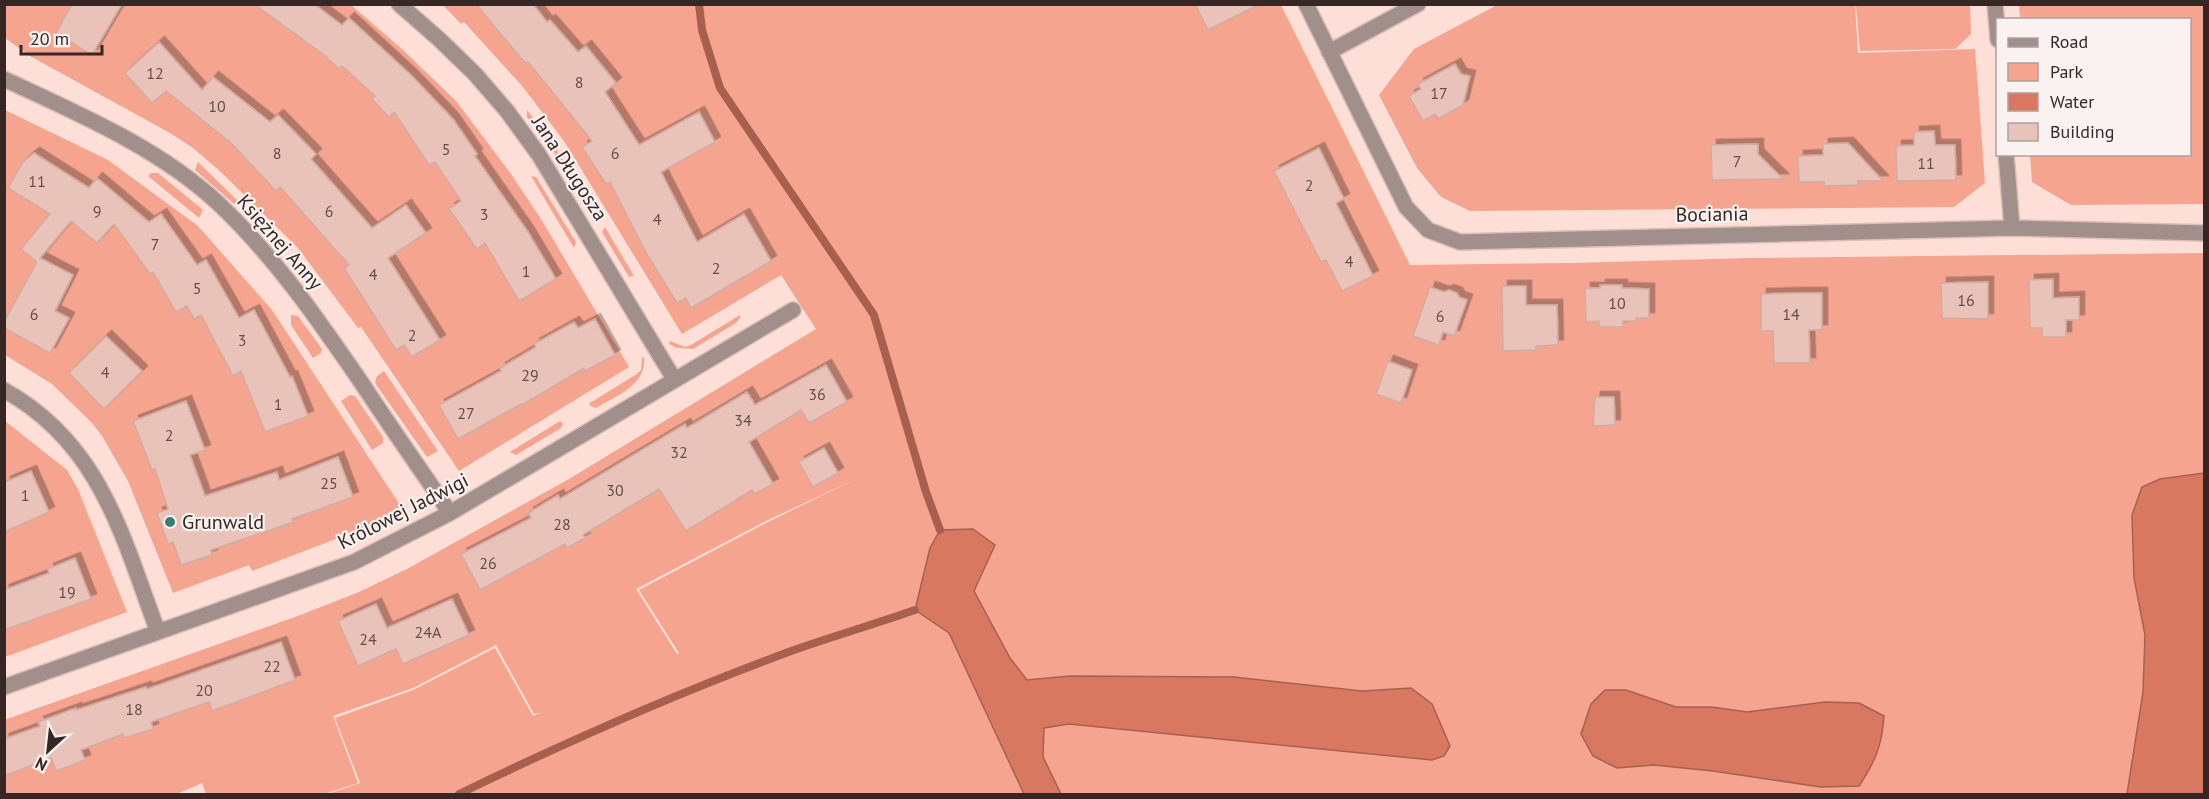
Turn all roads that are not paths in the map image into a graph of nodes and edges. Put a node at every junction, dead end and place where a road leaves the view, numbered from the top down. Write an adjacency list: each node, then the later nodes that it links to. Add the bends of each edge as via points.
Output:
1 (399, 4): 10 (street, Jana Długosza, via 475,74 507,111 539,155)
2 (1306, 4): 4 (street, Bociania)
3 (1418, 4): 4 (street)
4 (1329, 52): 7 (street, Bociania, via 1406,207 1428,230 1460,242)
5 (4, 79): 12 (street, Księżnej Anny, via 131,142 218,203 264,250 308,304)
6 (2006, 156): 7 (street)
7 (2012, 228): 8 (street, Bociania)
8 (2205, 232)
9 (793, 310): 10 (street, Królowej Jadwigi)
10 (674, 379): 12 (street, Królowej Jadwigi)
11 (4, 390): 13 (street, via 55,426 89,467 105,495)
12 (450, 513): 13 (street, Królowej Jadwigi, via 354,562)
13 (158, 632): 14 (street, Królowej Jadwigi)
14 (4, 687)

